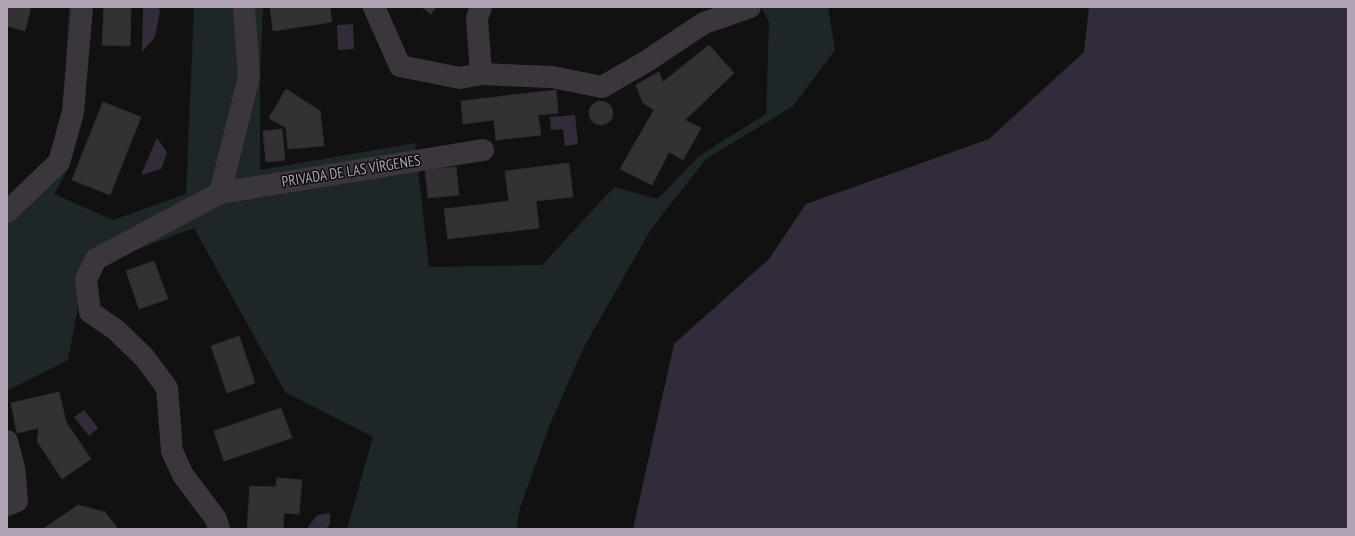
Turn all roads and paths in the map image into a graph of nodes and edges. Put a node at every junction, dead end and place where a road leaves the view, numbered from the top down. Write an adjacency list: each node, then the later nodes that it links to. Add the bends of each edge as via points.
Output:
1 (82, 7): 9 (street, via 73,112 59,162)
2 (244, 7): 8 (street, via 249,77)
3 (374, 7): 6 (street, via 400,66 460,78)
4 (481, 7): 6 (street, via 477,18)
5 (750, 7): 6 (street, via 704,23 648,61 602,87 552,77)
6 (481, 74)
7 (483, 150): 8 (street, PRIVADA DE LAS VÍRGENES)
8 (220, 193): 12 (street, PRIVADA DE LAS VÍRGENES, via 96,259 86,279 90,312 116,330 144,356 167,388 172,451 183,475 216,520)
9 (7, 212)
10 (7, 441): 11 (street, via 14,468 17,501)
11 (7, 505)
12 (219, 529)

